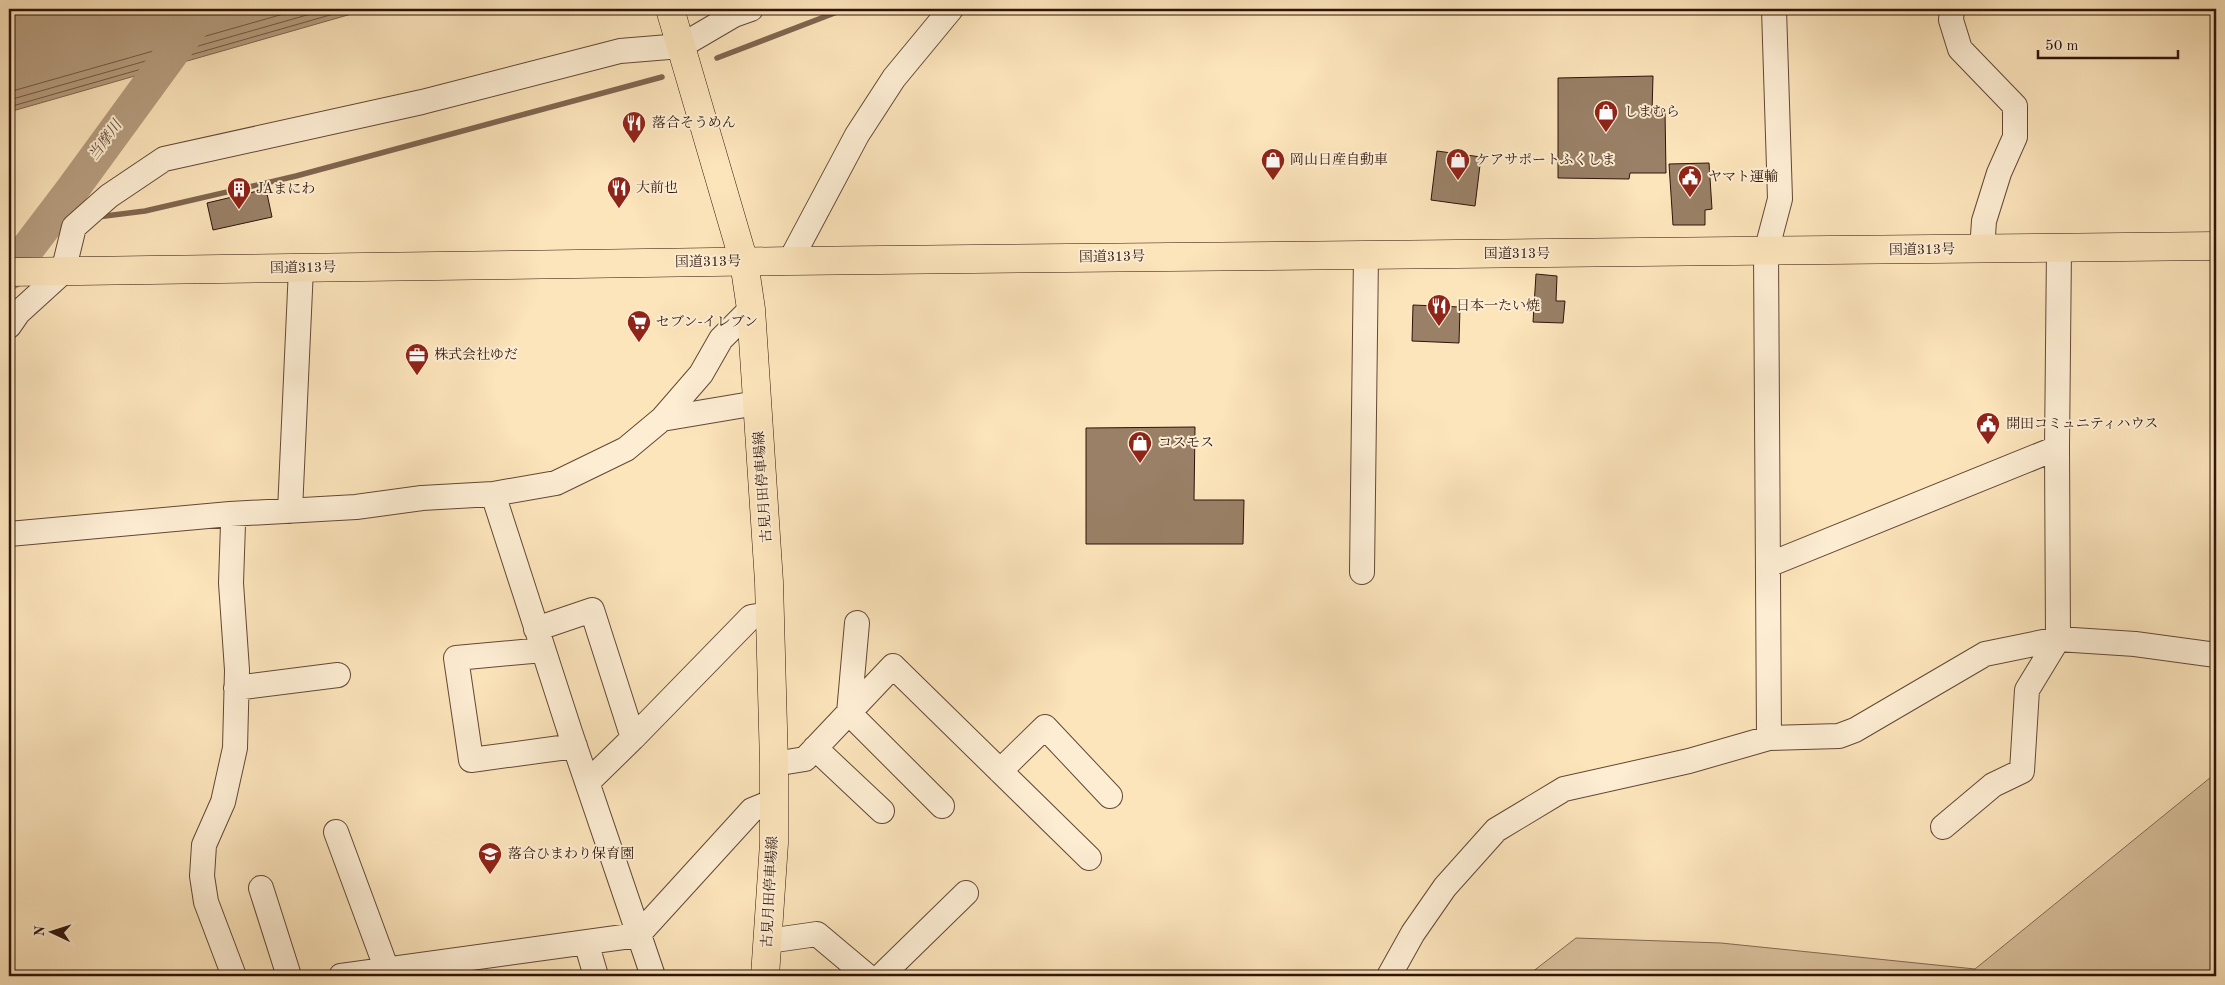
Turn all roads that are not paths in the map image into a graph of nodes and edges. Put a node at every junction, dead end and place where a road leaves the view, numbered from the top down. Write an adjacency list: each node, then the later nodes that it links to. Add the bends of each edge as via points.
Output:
1 (670, 9): 6 (main road, 古見月田停車場線)
2 (751, 9): 6 (street, via 734,15)
3 (951, 9): 12 (street, via 894,78 857,135)
4 (1774, 9): 10 (street, via 1780,199)
5 (1952, 9): 9 (street, via 1951,20 1960,49 2014,106 2015,137 1999,173 1984,221)
6 (681, 46): 13 (main road, 古見月田停車場線); 16 (street, via 620,52 422,102 164,159 109,196 74,228)
7 (2216, 246): 8 (main road, 国道313号)
8 (2060, 248): 9 (main road, 国道313号); 21 (street)
9 (1982, 250): 10 (main road, 国道313号)
10 (1766, 252): 11 (main road, 国道313号); 26 (street)
11 (1366, 255): 12 (main road, 国道313号); 27 (street)
12 (790, 261): 13 (main road, 国道313号)
13 (744, 262): 14 (main road, 国道313号); 17 (main road, 古見月田停車場線)
14 (301, 268): 16 (main road, 国道313号); 23 (street)
15 (9, 272): 16 (main road, 国道313号)
16 (62, 272): 18 (street, via 18,313)
17 (751, 308): 19 (main road, 古見月田停車場線); 20 (street, via 721,339 701,374)
18 (9, 326)
19 (757, 403): 20 (street); 28 (main road, 古見月田停車場線)
20 (662, 419): 22 (street, via 626,449 556,482)
21 (2057, 448): 26 (street); 31 (street)
22 (493, 494): 23 (street); 30 (street)
23 (290, 511): 24 (street)
24 (230, 514): 25 (street); 34 (street, via 233,524 231,584)
25 (9, 534)
26 (1768, 565): 37 (street)
27 (1362, 572)
28 (770, 614): 36 (street, via 751,616); 40 (main road, 古見月田停車場線)
29 (858, 623): 35 (street)
30 (540, 639): 36 (street, via 592,610); 38 (street); 38 (street, via 456,658 471,760)
31 (2058, 639): 32 (street); 37 (street, via 1984,654 1855,730 1839,736); 47 (street, via 2027,690 2022,771 1993,786)
32 (2216, 654)
33 (338, 675): 34 (street)
34 (236, 688): 57 (street, via 234,748 223,802 204,845 202,876 206,902)
35 (849, 713): 39 (street); 41 (street, via 893,666); 45 (street)
36 (633, 738): 42 (street)
37 (1769, 738): 65 (street, via 1689,761 1564,789 1496,830 1445,887 1413,933)
38 (575, 746): 42 (street)
39 (815, 748): 40 (street, via 805,758); 46 (street)
40 (774, 764): 44 (main road, 古見月田停車場線)
41 (1000, 771): 43 (street, via 1045,727); 49 (street)
42 (588, 782): 52 (street)
43 (1110, 796)
44 (774, 801): 52 (street, via 752,810); 53 (main road, 古見月田停車場線)
45 (942, 806)
46 (882, 811)
47 (1943, 827)
48 (336, 832): 55 (street)
49 (1089, 858)
50 (261, 888): 58 (street)
51 (966, 893): 64 (street)
52 (638, 935): 54 (street); 61 (street)
53 (768, 941): 62 (main road, 古見月田停車場線); 63 (street, via 817,934)
54 (586, 942): 56 (street); 60 (street)
55 (387, 970): 56 (street); 59 (street)
56 (436, 970)
57 (234, 976)
58 (289, 976)
59 (341, 976)
60 (596, 976)
61 (652, 976)
62 (766, 976)
63 (867, 976)
64 (881, 976)
65 (1389, 976)

